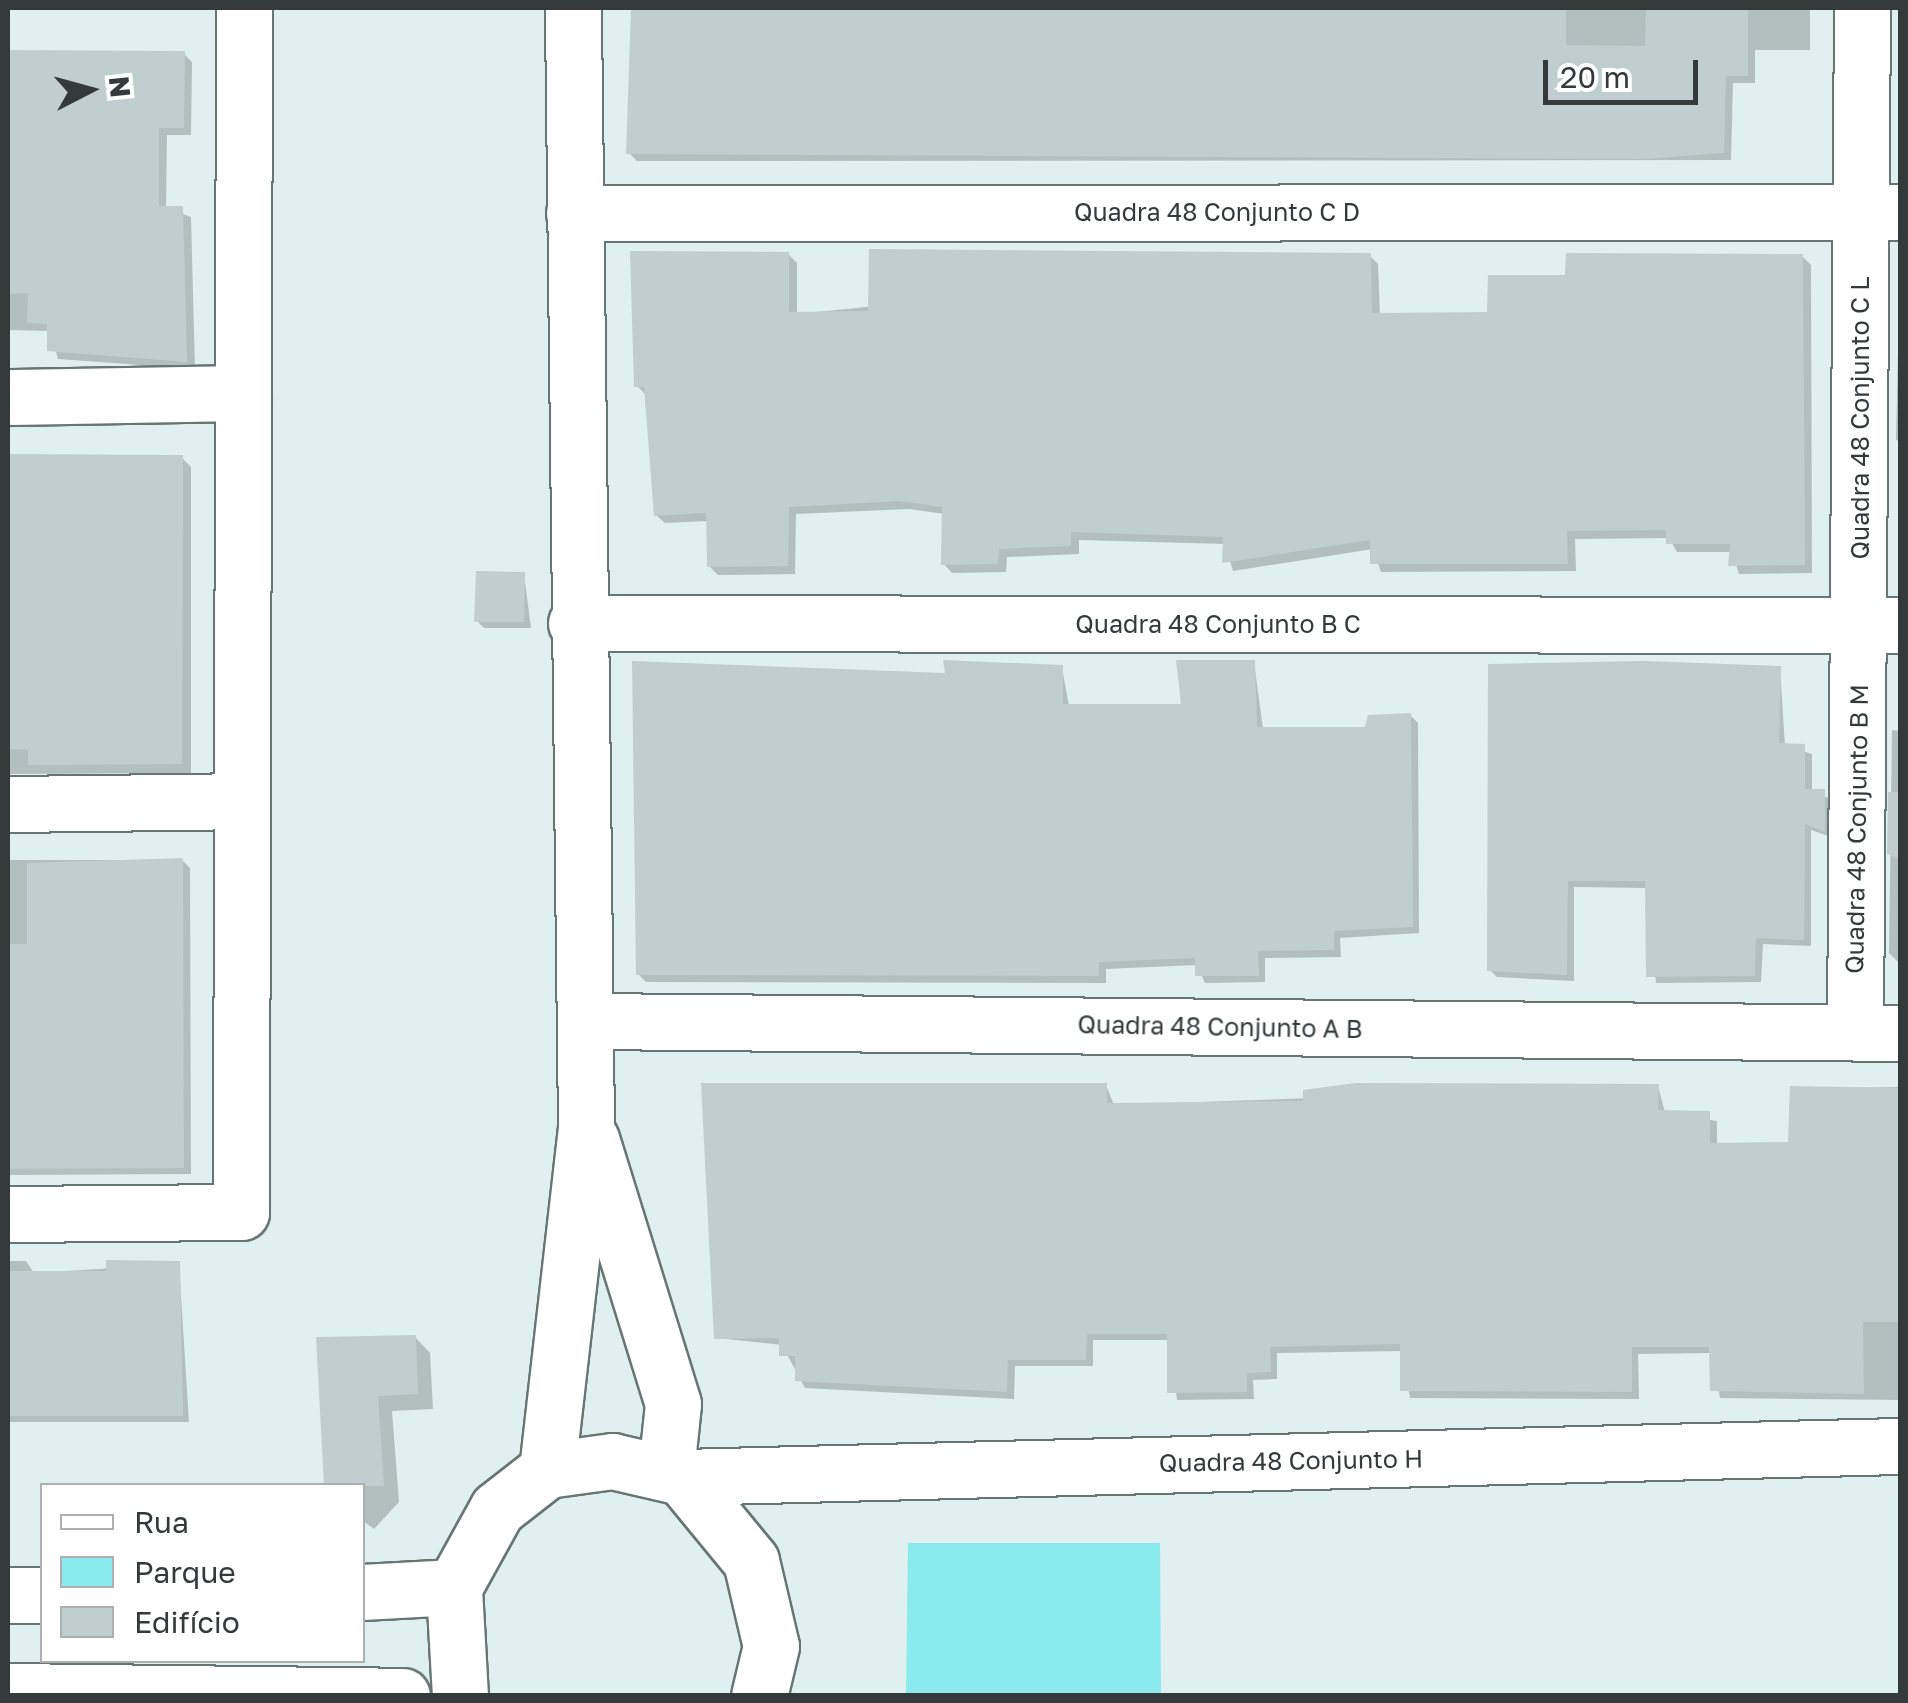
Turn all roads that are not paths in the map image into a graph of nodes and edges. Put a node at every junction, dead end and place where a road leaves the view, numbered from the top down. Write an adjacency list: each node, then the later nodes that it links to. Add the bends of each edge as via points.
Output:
1 (244, 8): 6 (street)
2 (573, 8): 4 (street)
3 (1862, 8): 5 (street, Quadra 48 Conjunto C L)
4 (574, 212): 5 (street, Quadra 48 Conjunto C D); 8 (street)
5 (1881, 212): 9 (street, Quadra 48 Conjunto C L)
6 (243, 393): 7 (street); 10 (street)
7 (8, 397)
8 (576, 623): 9 (street, Quadra 48 Conjunto B C); 12 (street)
9 (1880, 625): 13 (street, Quadra 48 Conjunto B M)
10 (242, 801): 11 (street); 15 (street, via 240,1212)
11 (8, 804)
12 (584, 1021): 13 (street, Quadra 48 Conjunto A B); 14 (street)
13 (1878, 1033)
14 (586, 1127): 17 (street); 18 (street, via 673,1404)
15 (8, 1214)
16 (1900, 1446): 18 (street, Quadra 48 Conjunto H)
17 (547, 1470): 18 (street, Quadra 48 Conjunto H, via 612,1462); 19 (street, via 497,1510)
18 (674, 1474): 26 (street, via 751,1561 771,1646)
19 (454, 1586): 20 (street); 25 (street)
20 (365, 1592)
21 (8, 1595): 22 (street)
22 (40, 1595)
23 (8, 1692): 24 (street)
24 (402, 1696)
25 (460, 1696)
26 (759, 1696)

